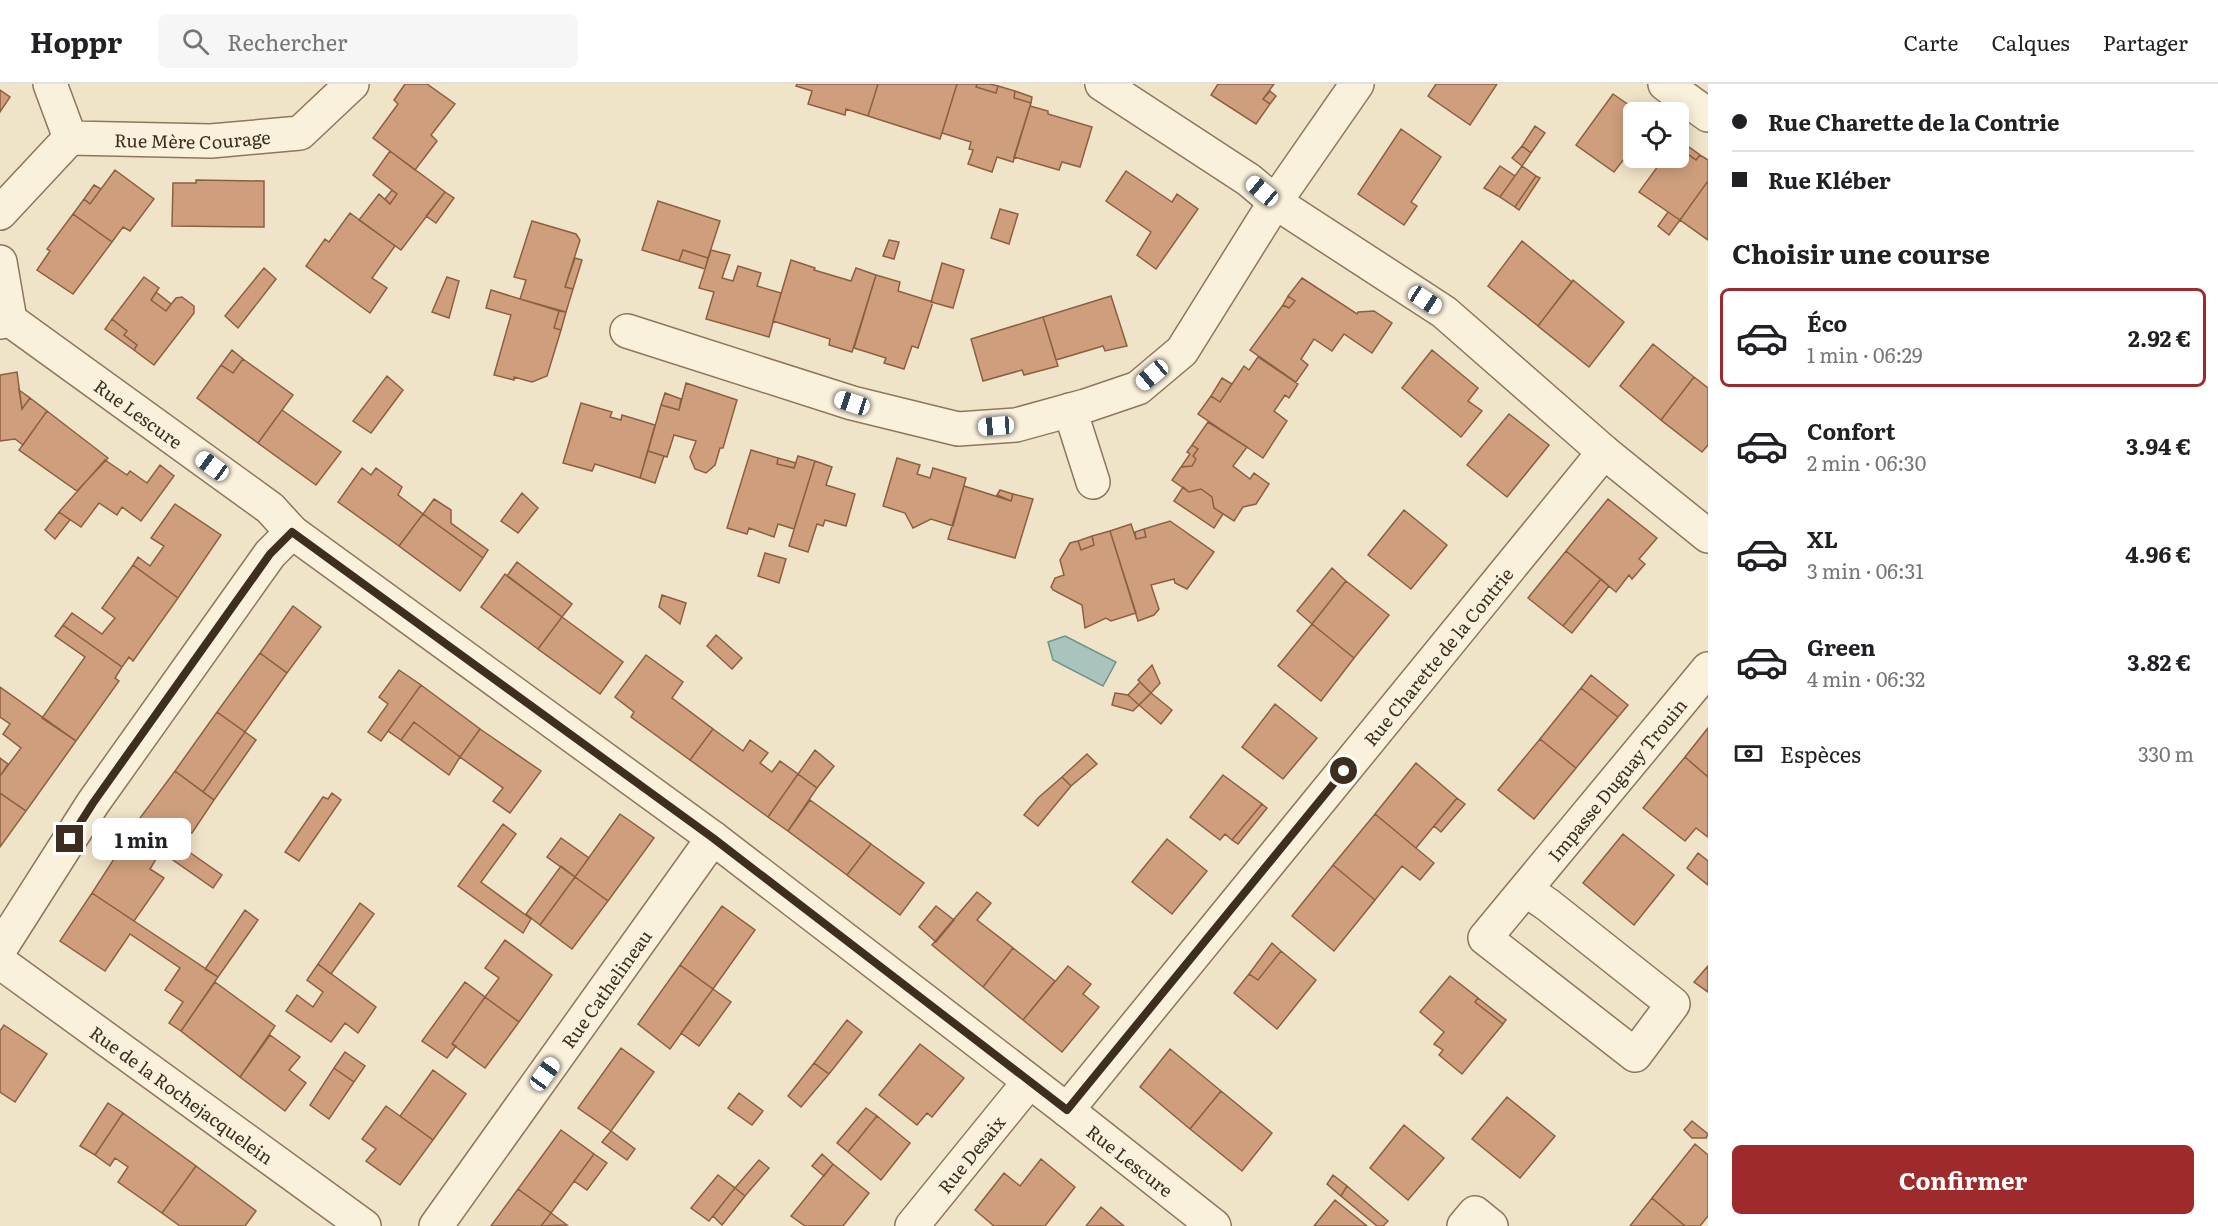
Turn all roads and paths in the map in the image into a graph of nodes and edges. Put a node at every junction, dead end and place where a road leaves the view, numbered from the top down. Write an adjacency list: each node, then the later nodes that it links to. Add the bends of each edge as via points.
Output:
1 (50, 84): 7 (street)
2 (352, 84): 7 (street, Rue Mère Courage, via 300,133 211,141)
3 (1102, 84): 8 (street, via 1249,180)
4 (1357, 84): 8 (street)
5 (1665, 84): 6 (street)
6 (1708, 115)
7 (70, 138): 9 (street)
8 (1275, 202): 13 (street, via 1182,351 1138,388); 14 (street, via 1444,312)
9 (0, 213)
10 (0, 262): 11 (street)
11 (5, 321): 16 (street, Rue Lescure, via 270,508)
12 (627, 331): 13 (street, via 852,403 958,429 1016,424)
13 (1070, 410): 15 (street)
14 (1604, 452): 17 (street); 24 (street, Rue Charette de la Contrie)
15 (1094, 482)
16 (292, 532): 19 (street, Rue Lescure); 21 (street, via 270,554 93,803)
17 (1708, 536)
18 (1708, 669): 20 (street, Impasse Duguay Trouin)
19 (713, 838): 23 (street, Rue Lescure); 26 (street, Rue Cathelineau)
20 (1526, 891): 20 (street, Impasse Duguay Trouin, via 1485,938 1635,1055 1673,1004)
21 (0, 949)
22 (0, 962): 25 (street, Rue de la Rochejacquelein)
23 (1029, 1082): 24 (street, Rue Lescure); 27 (street, Rue Desaix)
24 (1067, 1110): 28 (street, Rue Lescure)
25 (364, 1226)
26 (436, 1226)
27 (912, 1226)
28 (1214, 1226)
29 (1464, 1226): 30 (street, via 1475,1213)
30 (1491, 1226)

